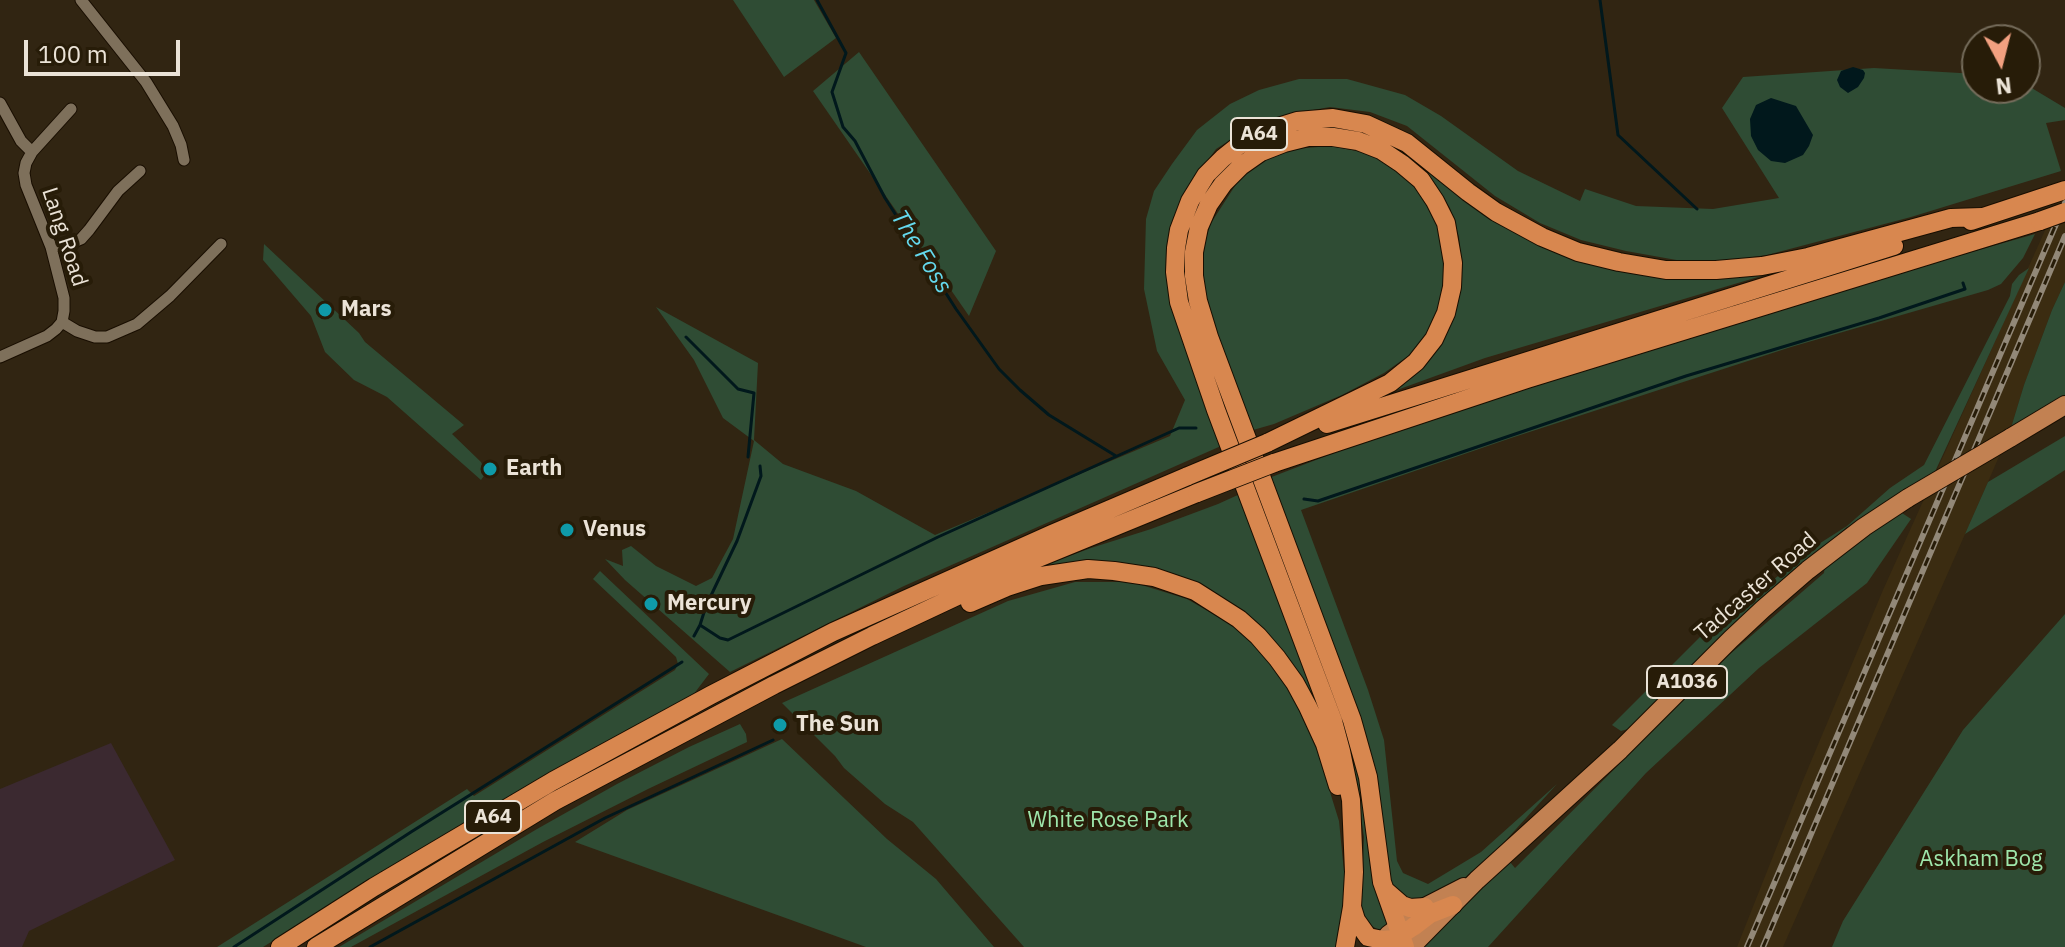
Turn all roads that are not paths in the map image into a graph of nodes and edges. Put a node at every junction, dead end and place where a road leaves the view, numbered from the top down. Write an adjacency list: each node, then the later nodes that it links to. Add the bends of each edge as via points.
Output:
1 (81, 0): 5 (street, via 146,82 173,126)
2 (0, 103): 4 (street)
3 (71, 109): 4 (street)
4 (32, 152): 11 (street, Lang Road, via 24,173 26,185)
5 (184, 160)
6 (140, 171): 11 (street, via 81,239)
7 (2056, 193): 9 (highway, A64)
8 (2065, 212): 16 (highway, A64, bridge, via 1274,463 1036,559)
9 (1982, 217): 15 (highway, A64); 17 (highway, A64, via 1951,218 1762,266 1666,270 1578,252 1542,237 1496,212 1407,143 1366,124 1333,118 1297,121 1265,131 1223,158 1190,201 1179,230 1179,302 1333,721 1351,800)
10 (221, 244): 12 (street, via 193,282 137,324 95,337)
11 (51, 247): 12 (street, Lang Road, via 64,298)
12 (62, 322): 13 (street, Lang Road, via 47,336)
13 (0, 357)
14 (2065, 405): 18 (main road, Tadcaster Road / A1036, bridge, via 1908,498 1808,570)
15 (1267, 443): 19 (highway, A64, via 1390,383 1416,362 1446,313 1453,263 1446,223 1435,201 1402,164 1358,141 1308,137 1261,152 1241,166 1209,204 1199,227 1194,276 1209,337 1352,720 1368,777); 24 (highway, A64, bridge, via 833,632 553,781)
16 (872, 636): 17 (highway, A64, via 905,630 1041,576 1088,569 1154,577 1195,591 1258,636 1295,683 1325,744); 25 (highway, A64, via 555,801)
17 (1354, 842): 21 (highway, A64)
18 (1477, 880): 20 (main road, Tadcaster Road / A1036); 22 (main road, Tadcaster Road / A1036)
19 (1384, 889): 22 (highway, via 1402,905); 23 (highway, A64)
20 (1453, 905): 23 (highway, via 1430,914)
21 (1352, 907): 23 (highway, via 1368,937); 26 (highway, A64)
22 (1425, 907): 23 (main road, Tadcaster Road / A1036)
23 (1395, 940)
24 (280, 947)
25 (316, 947)
26 (1345, 947)

